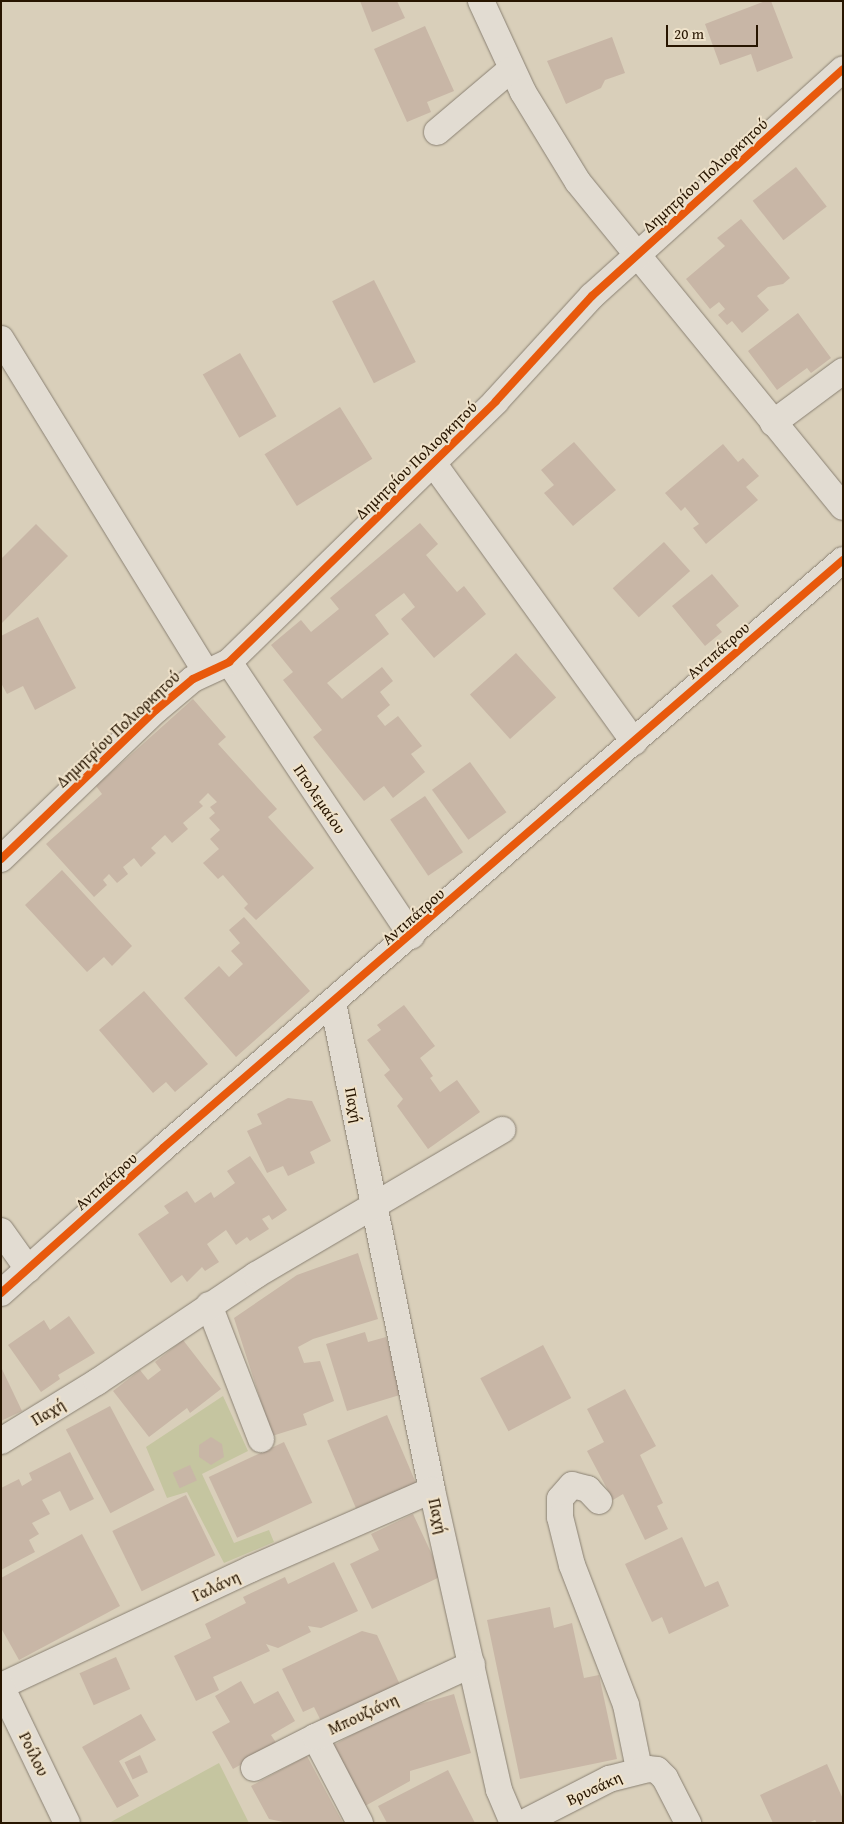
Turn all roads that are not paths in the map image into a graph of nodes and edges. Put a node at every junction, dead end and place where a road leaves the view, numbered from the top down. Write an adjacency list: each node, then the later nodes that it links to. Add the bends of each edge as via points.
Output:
1 (481, 1): 3 (street)
2 (843, 69): 5 (street, Δημητρίου Πολιορκητού)
3 (510, 70): 4 (street); 5 (street, via 578,182)
4 (437, 132)
5 (636, 255): 8 (street); 9 (street, Δημητρίου Πολιορκητού, via 592,296 496,401)
6 (1, 338): 12 (street, Πτολεμαίου)
7 (843, 371): 8 (street)
8 (773, 422): 10 (street)
9 (433, 463): 12 (street, Δημητρίου Πολιορκητού); 13 (street)
10 (843, 507)
11 (843, 560): 13 (street, Αντιπάτρου)
12 (218, 667): 14 (street, Δημητρίου Πολιορκητού, via 156,710); 15 (street, Πτολεμαίου)
13 (634, 742): 15 (street, Αντιπάτρου)
14 (1, 859)
15 (412, 936): 16 (street, Αντιπάτρου)
16 (333, 1003): 18 (street, Παχή); 20 (street, Αντιπάτρου)
17 (502, 1130): 18 (street, Παχή)
18 (374, 1207): 22 (street, Παχή); 25 (street, Παχή)
19 (1, 1231): 20 (street)
20 (28, 1269): 21 (street, Αντιπάτρου)
21 (1, 1293)
22 (209, 1305): 23 (street); 24 (street, Παχή, via 97,1382)
23 (261, 1439)
24 (1, 1441)
25 (432, 1490): 27 (street, Παχή); 28 (street, Γαλάνη, via 251,1569)
26 (599, 1501): 31 (street, via 588,1489 572,1485 560,1499 560,1517 572,1565 626,1705)
27 (472, 1664): 29 (street, Μπουζιάνη); 34 (street, Παχή, via 499,1790)
28 (1, 1686): 32 (street, Ροίλου)
29 (315, 1736): 30 (street); 33 (street, Μπουζιάνη)
30 (254, 1768)
31 (639, 1769): 35 (street, Βρυσάκη, via 609,1779); 36 (street, via 654,1769 665,1778)
32 (67, 1823)
33 (360, 1823)
34 (513, 1823)
35 (523, 1823)
36 (688, 1823)

